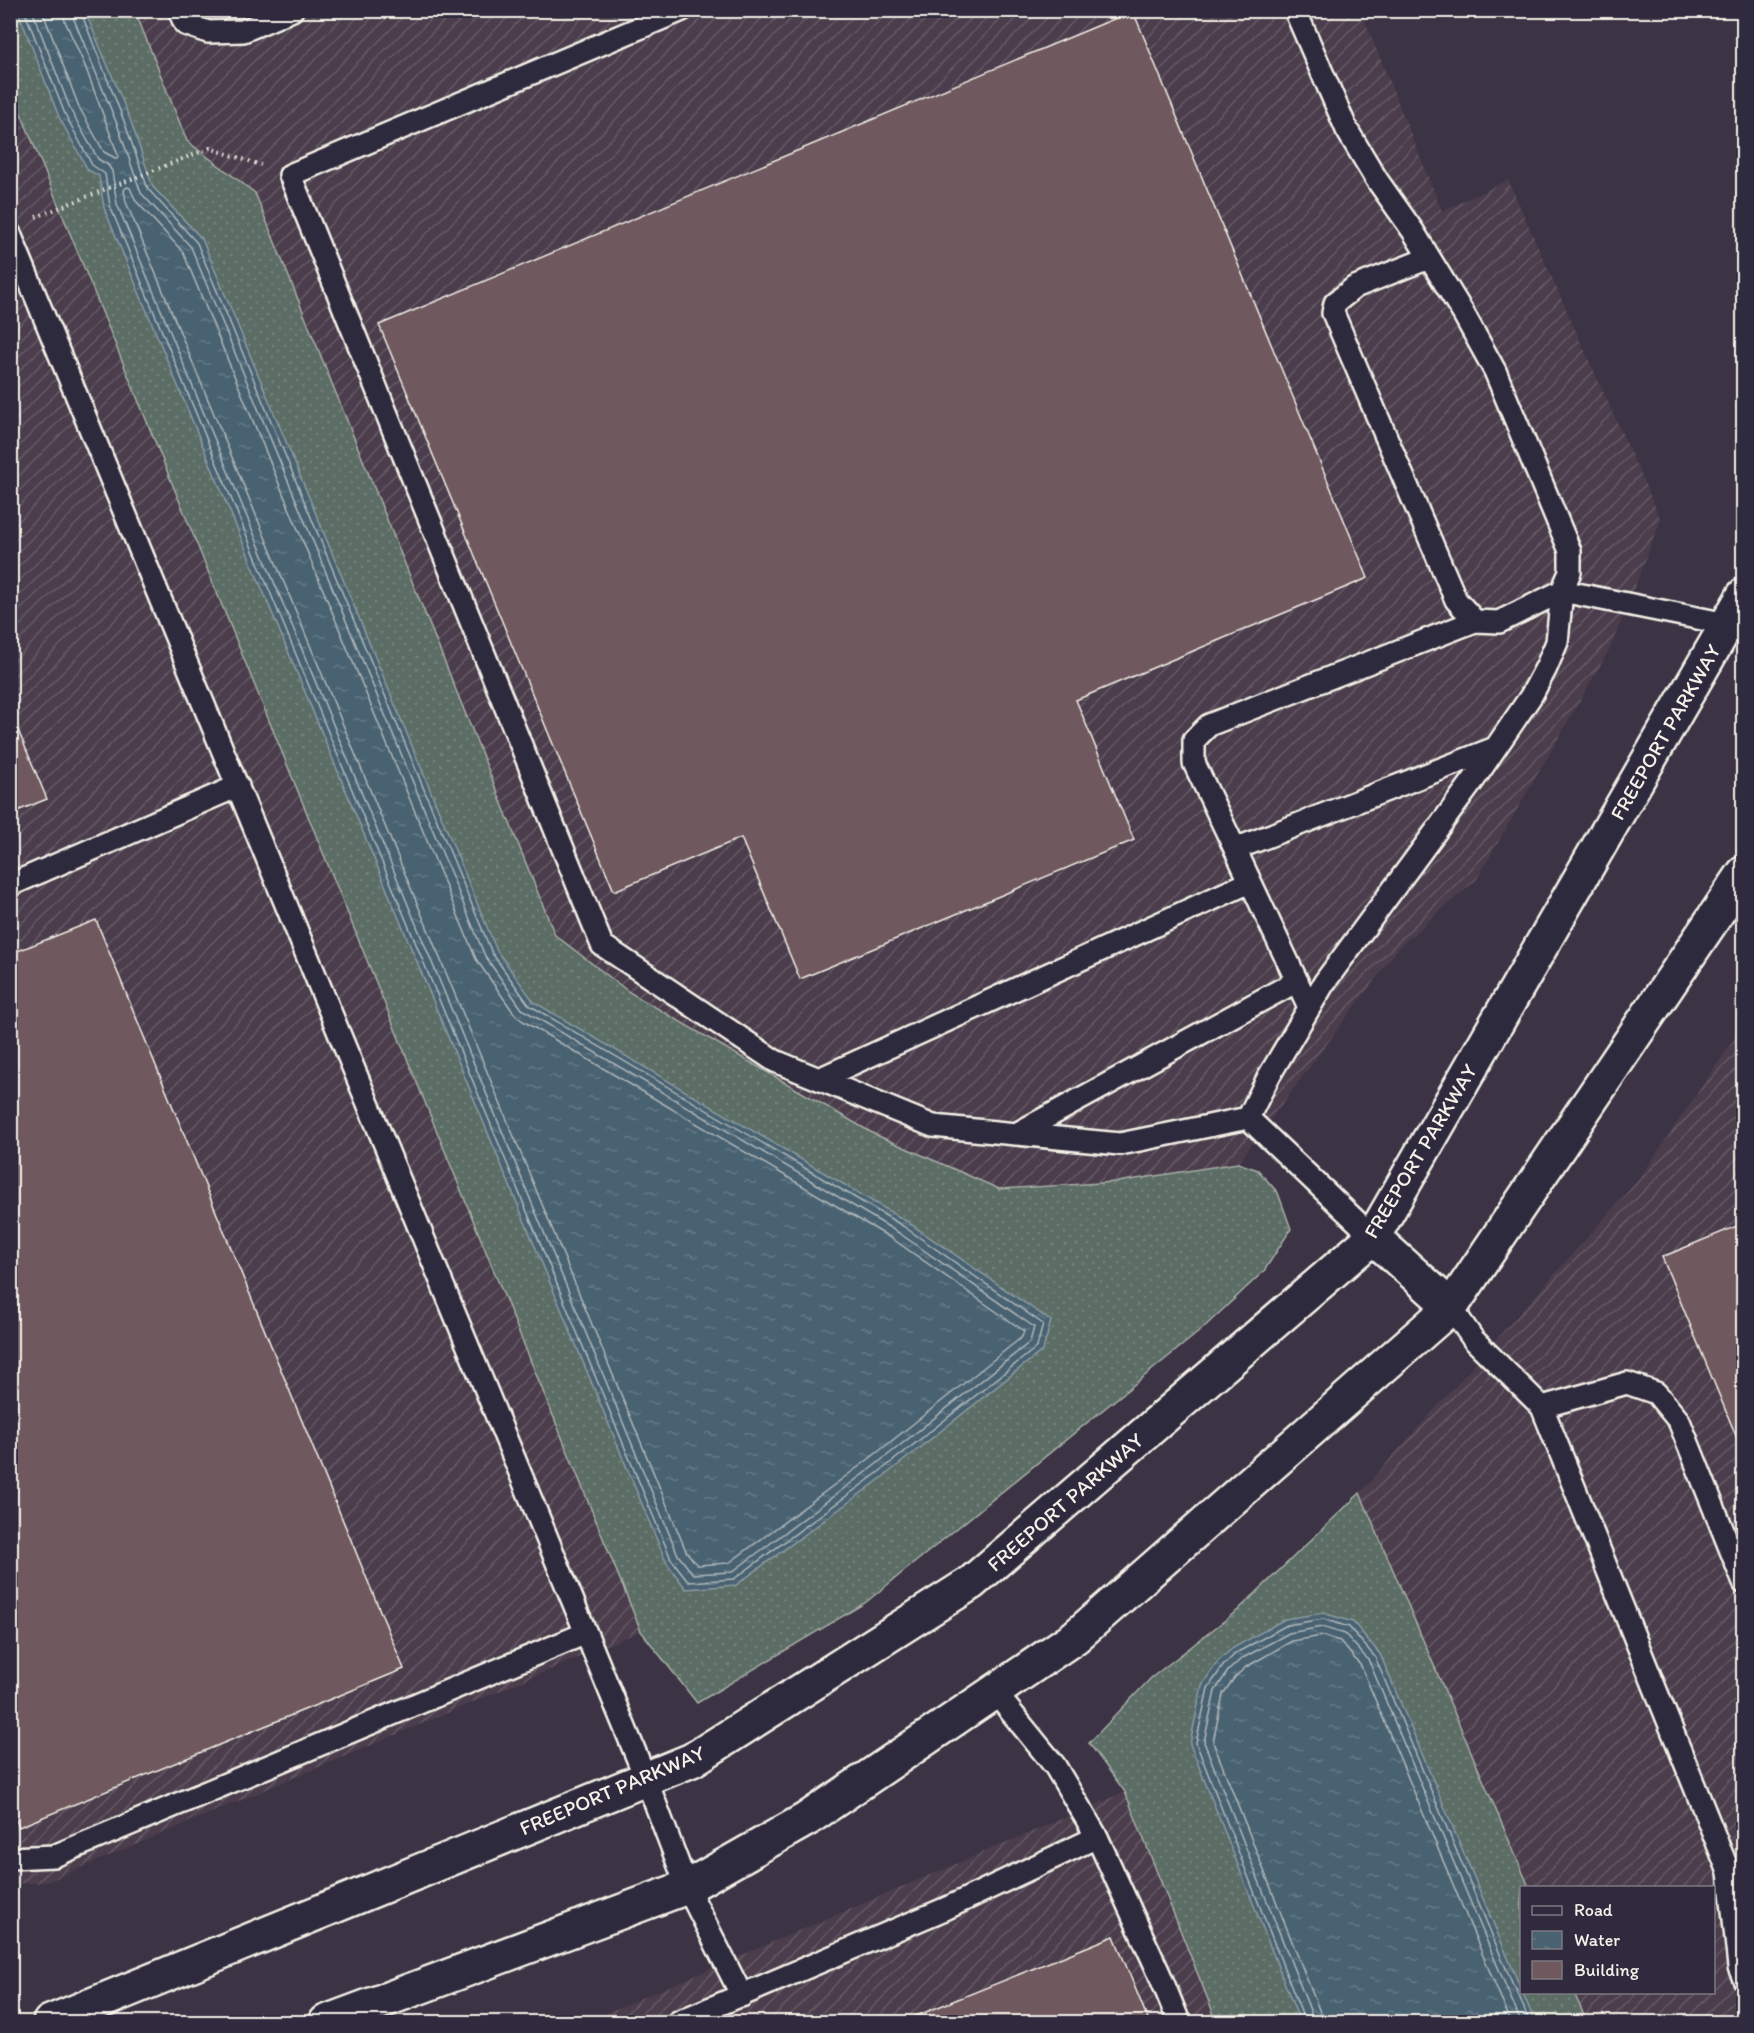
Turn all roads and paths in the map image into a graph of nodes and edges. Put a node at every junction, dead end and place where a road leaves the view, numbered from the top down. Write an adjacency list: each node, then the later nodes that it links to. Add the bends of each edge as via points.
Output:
1 (179, 10): 2 (lane, via 184,24 208,32 243,31)
2 (292, 10)
3 (682, 10): 5 (lane)
4 (1295, 10): 8 (lane, via 1347,130)
5 (290, 175): 6 (path, via 210,148); 21 (lane, via 602,945 775,1061)
6 (54, 210)
7 (10, 234): 14 (lane)
8 (1429, 258): 9 (lane, via 1495,371 1570,551 1570,573); 11 (lane, via 1355,287 1335,303 1333,313 1456,600)
9 (1563, 591): 11 (lane, via 1499,622); 12 (lane); 13 (lane, via 1557,642 1546,668)
10 (1743, 595): 12 (main road, FREEPORT PARKWAY)
11 (1475, 621): 15 (lane, via 1209,725 1194,740 1194,763)
12 (1727, 624): 24 (main road, FREEPORT PARKWAY)
13 (1495, 748): 15 (lane); 20 (lane)
14 (238, 786): 18 (lane); 28 (lane)
15 (1235, 849): 16 (lane)
16 (1250, 882): 19 (lane); 21 (lane)
17 (1741, 884): 25 (main road)
18 (10, 885)
19 (1297, 981): 20 (lane); 23 (lane)
20 (1309, 1007): 22 (lane)
21 (819, 1079): 23 (lane, via 933,1126)
22 (1248, 1118): 23 (lane, via 1120,1144); 24 (lane)
23 (1016, 1134)
24 (1373, 1237): 25 (main road); 30 (main road, FREEPORT PARKWAY, via 971,1583 692,1760)
25 (1451, 1307): 26 (lane, via 1473,1339); 29 (main road, via 1075,1637)
26 (1542, 1407): 27 (lane, via 1627,1383 1656,1393 1678,1421); 34 (lane, via 1729,1872)
27 (1743, 1583)
28 (586, 1634): 30 (lane); 32 (lane, via 54,1856)
29 (994, 1691): 31 (lane, via 1054,1766); 33 (main road, via 807,1819)
30 (646, 1779): 33 (lane); 36 (main road, FREEPORT PARKWAY)
31 (1096, 1837): 35 (lane, via 947,1908); 39 (lane)
32 (10, 1858)
33 (687, 1887): 35 (lane); 37 (main road)
34 (1743, 1979)
35 (742, 1996): 38 (lane)
36 (50, 2022)
37 (326, 2022)
38 (678, 2022)
39 (1179, 2022)

